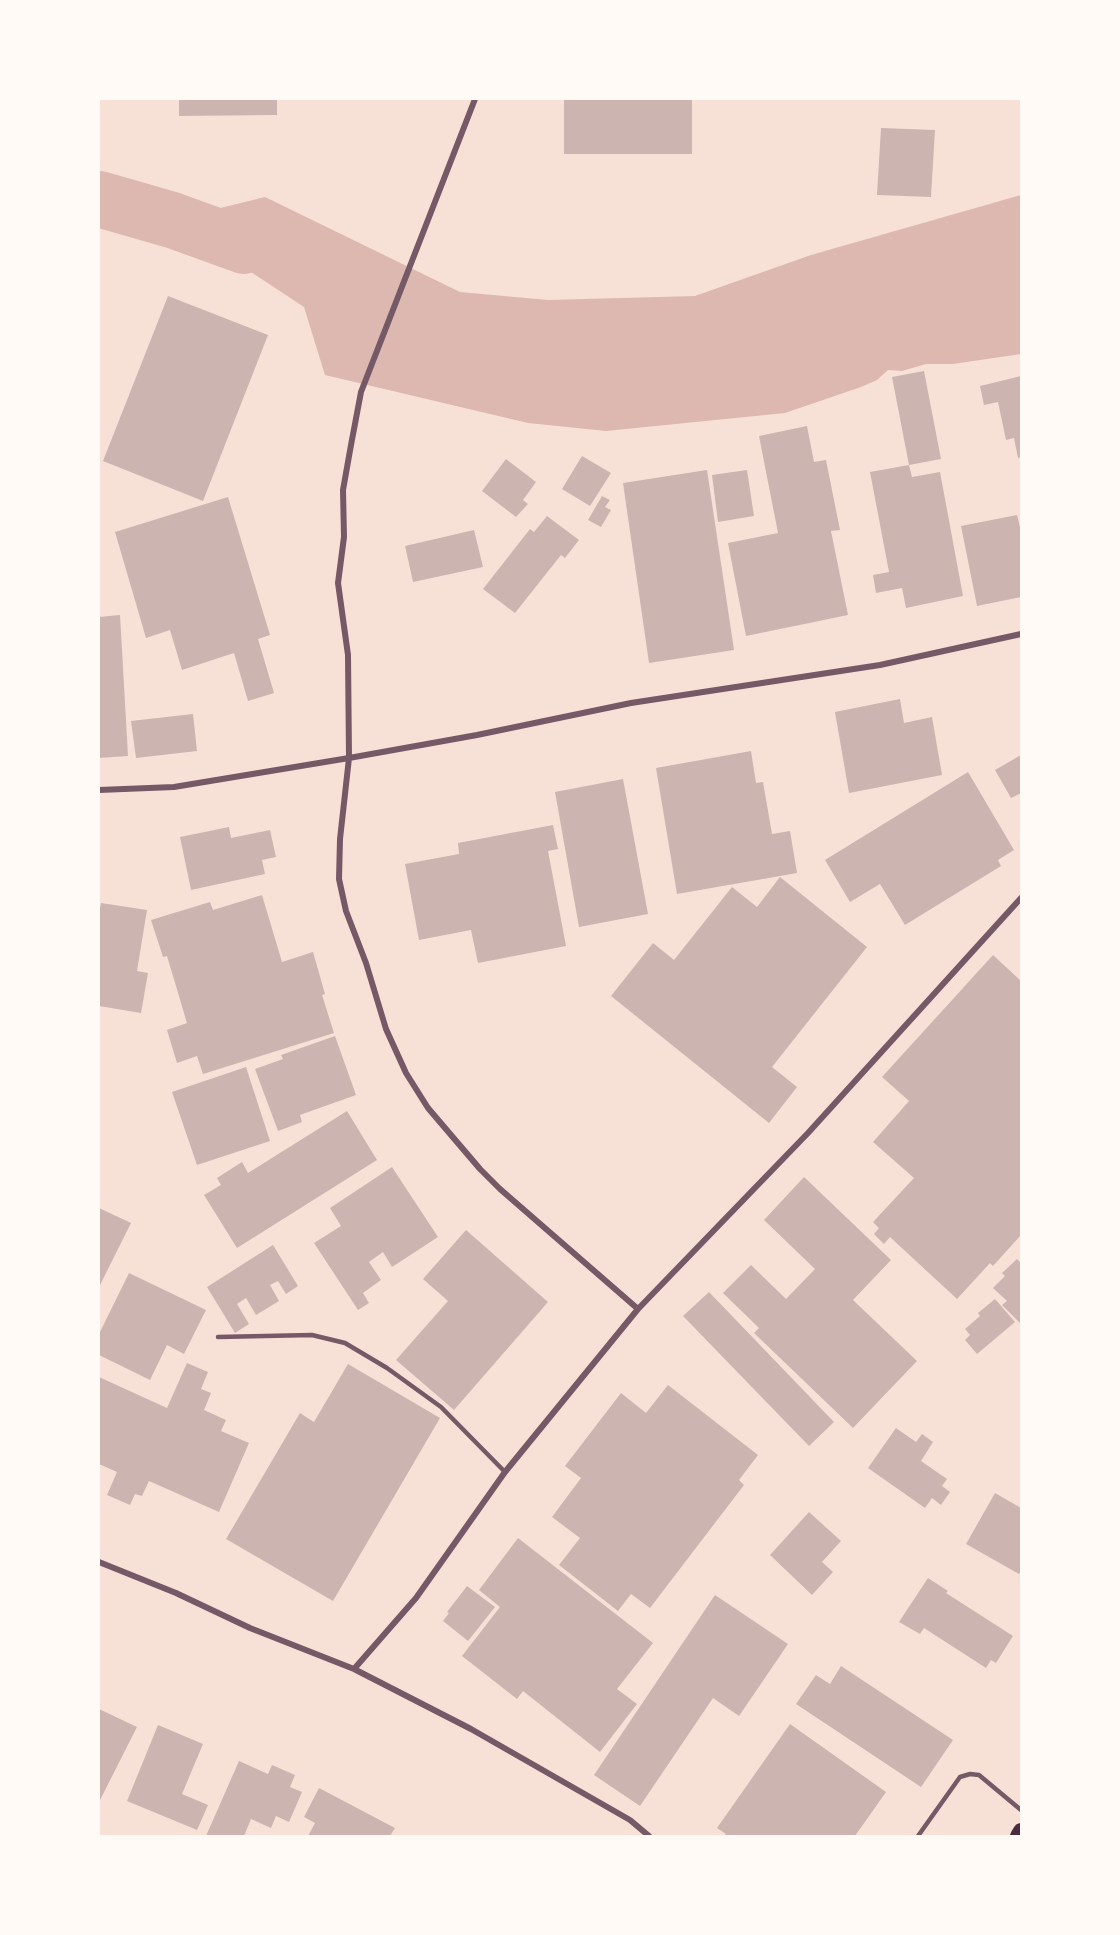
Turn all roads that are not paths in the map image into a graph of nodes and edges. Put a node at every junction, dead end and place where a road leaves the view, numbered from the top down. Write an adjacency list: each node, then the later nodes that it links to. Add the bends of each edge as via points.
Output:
1 (475, 99): 3 (street, via 361,392 343,490 344,537 338,583 348,655)
2 (1021, 634): 3 (street, via 880,665 631,703)
3 (349, 759): 4 (street, via 174,787); 6 (street, via 339,879 386,1029 406,1073 428,1108 487,1176)
4 (99, 790)
5 (1021, 898): 6 (street, via 808,1133)
6 (638, 1309): 8 (street)
7 (218, 1337): 8 (lane, via 312,1335 345,1343 441,1407)
8 (505, 1472): 10 (street, via 416,1598)
9 (99, 1562): 10 (street)
10 (354, 1669): 13 (street, via 471,1729 630,1820)
11 (1021, 1810): 14 (lane, via 979,1775 970,1774 960,1777)
12 (1021, 1831): 15 (highway)
13 (649, 1836)
14 (918, 1836)
15 (1018, 1836)

